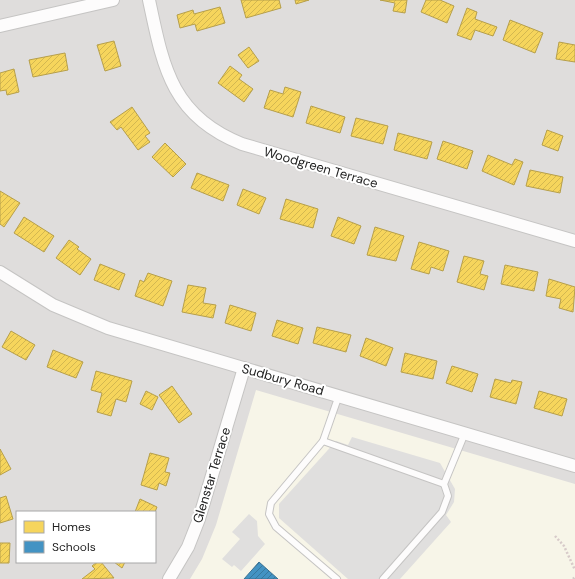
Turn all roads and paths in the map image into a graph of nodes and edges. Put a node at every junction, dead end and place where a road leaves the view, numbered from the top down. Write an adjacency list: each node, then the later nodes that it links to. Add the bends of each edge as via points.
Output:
1 (113, 0): 3 (street)
2 (149, 0): 4 (street, Woodgreen Terrace, via 160,51 179,96 206,124 223,135 242,144)
3 (0, 26)
4 (575, 242)
5 (0, 272): 6 (street, Sudbury Road, via 53,305 86,320)
6 (244, 368): 7 (street, Sudbury Road); 14 (street, Glenstar Terrace, via 199,519 188,547)
7 (339, 395): 8 (street, Sudbury Road); 9 (lane)
8 (465, 433): 10 (street, Sudbury Road); 11 (lane)
9 (323, 441): 11 (lane); 15 (lane, via 271,503 269,514 276,527)
10 (575, 466)
11 (444, 484): 16 (lane, via 448,496 442,512)
12 (555, 536): 13 (path, via 564,546)
13 (575, 570)
14 (169, 579)
15 (337, 579)
16 (383, 579)

